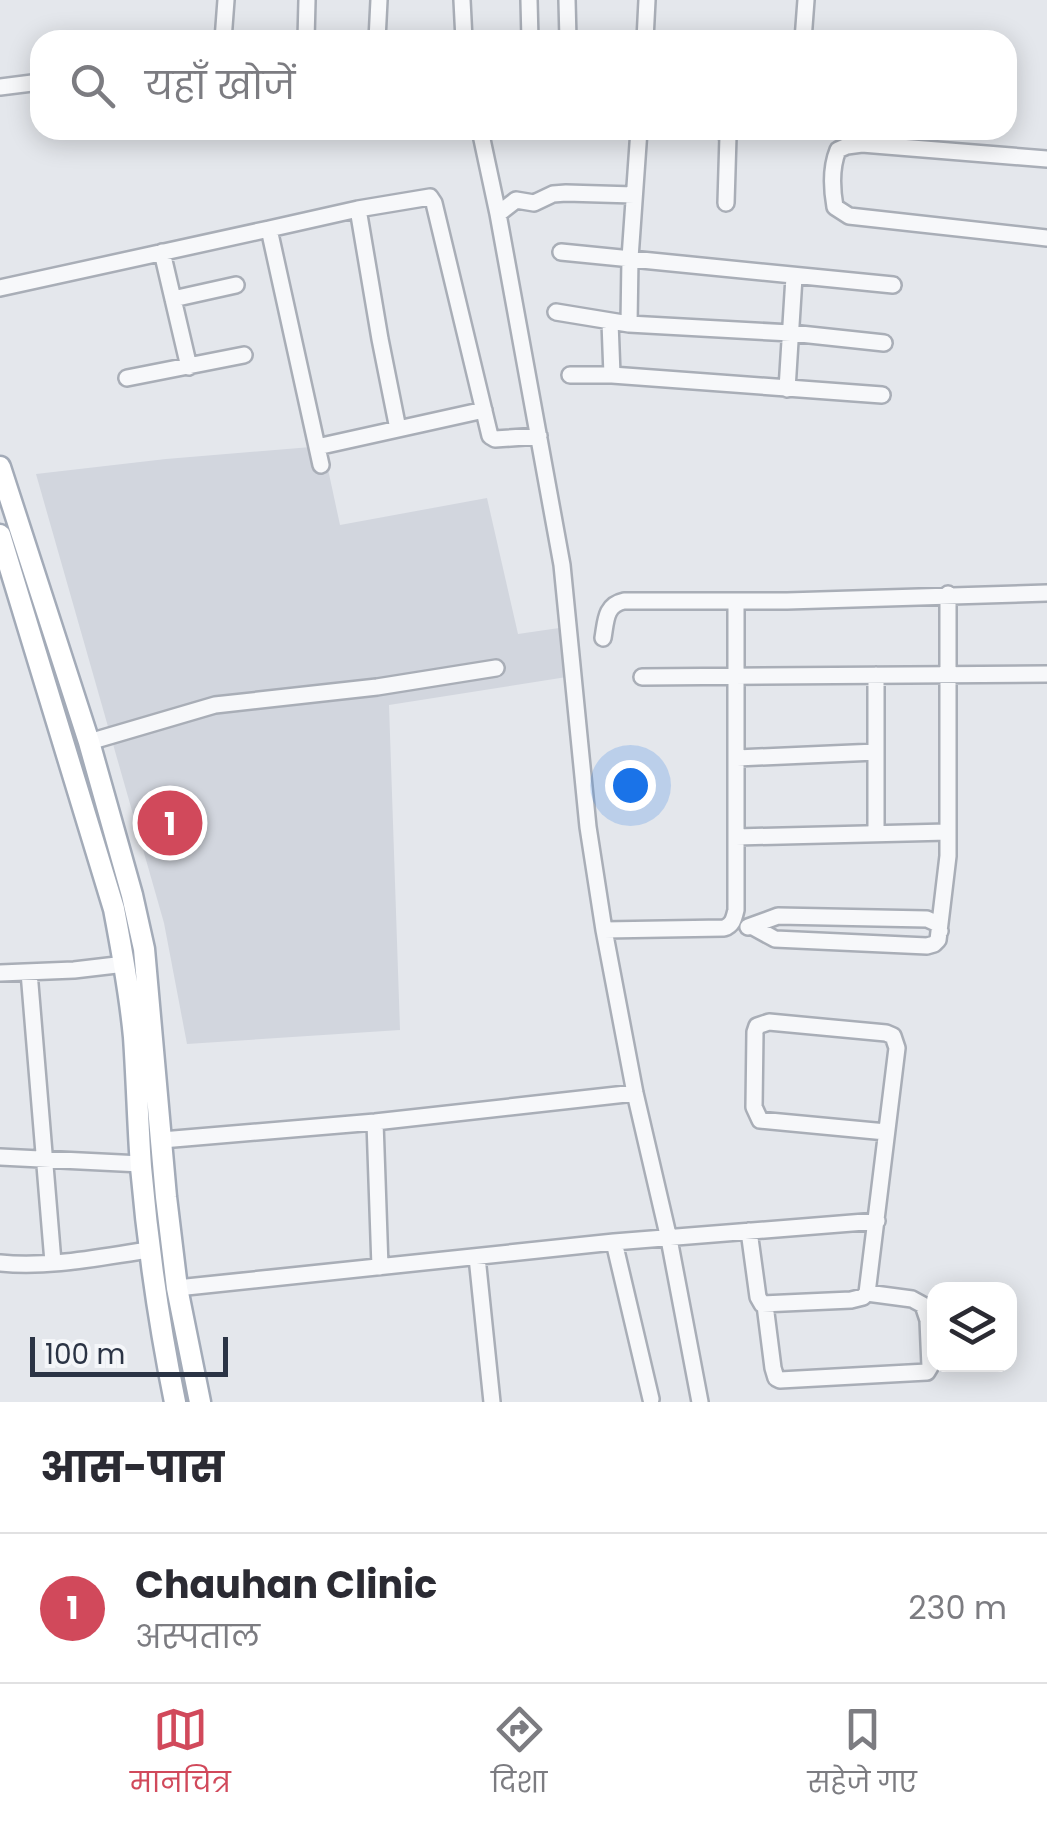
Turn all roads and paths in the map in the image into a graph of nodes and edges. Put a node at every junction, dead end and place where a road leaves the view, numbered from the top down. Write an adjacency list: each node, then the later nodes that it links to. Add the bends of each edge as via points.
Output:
1 (226, 0): 9 (street)
2 (307, 0): 10 (street)
3 (379, 0): 11 (street)
4 (462, 0): 12 (street)
5 (529, 0): 13 (street)
6 (567, 0): 14 (street)
7 (647, 0): 15 (street)
8 (806, 0): 16 (street)
9 (224, 30)
10 (306, 30)
11 (378, 30)
12 (464, 30)
13 (530, 30)
14 (568, 30)
15 (646, 30)
16 (804, 30)
17 (30, 83): 18 (street)
18 (0, 87)
19 (482, 140): 26 (street)
20 (638, 140): 23 (street)
21 (728, 140): 24 (street)
22 (1047, 159): 28 (street, via 847,146 835,158 833,196 835,207 849,216)
23 (634, 195): 26 (street, via 559,193 534,203 516,200); 31 (street)
24 (726, 203)
25 (358, 209): 27 (street); 49 (street, via 424,197 434,202); 50 (street)
26 (498, 214): 51 (street)
27 (268, 228): 29 (street); 52 (street)
28 (1047, 238)
29 (162, 252): 35 (street); 36 (street)
30 (561, 252): 31 (street)
31 (630, 258): 32 (street); 39 (street)
32 (794, 277): 34 (street); 40 (street)
33 (236, 285): 36 (street)
34 (893, 285)
35 (0, 288)
36 (173, 299): 43 (street)
37 (556, 312): 38 (street)
38 (610, 322): 39 (street); 45 (street)
39 (629, 324): 40 (street)
40 (792, 334): 41 (street); 47 (street)
41 (884, 343)
42 (244, 355): 43 (street)
43 (189, 367): 46 (street)
44 (570, 375): 45 (street)
45 (612, 375): 47 (street)
46 (127, 378)
47 (787, 388): 48 (street)
48 (882, 396)
49 (484, 410): 50 (street); 51 (street, via 492,438)
50 (398, 429): 52 (street)
51 (539, 436): 74 (street, via 562,564)
52 (316, 447): 53 (street)
53 (320, 465)
54 (0, 467): 66 (main road)
55 (0, 534): 76 (main road, via 100,859)
56 (1047, 593): 57 (street)
57 (948, 594): 58 (street); 61 (street)
58 (736, 601): 59 (street, via 619,602 610,607); 64 (street)
59 (603, 638)
60 (496, 668): 66 (street, via 215,705)
61 (948, 674): 62 (street); 63 (street); 69 (street)
62 (1047, 674)
63 (876, 675): 64 (street); 67 (street)
64 (737, 676): 65 (street); 68 (street)
65 (642, 677)
66 (89, 742): 82 (main road, via 144,949)
67 (876, 752): 68 (street); 70 (street)
68 (737, 758): 71 (street)
69 (948, 832): 70 (street); 75 (street)
70 (876, 834): 71 (street)
71 (736, 838): 72 (street)
72 (730, 926): 73 (street); 74 (street)
73 (752, 927): 75 (street, via 778,916 927,919); 75 (street, via 776,938 927,946)
74 (604, 930): 79 (street)
75 (940, 932)
76 (125, 964): 77 (street); 85 (main road)
77 (28, 972): 78 (street); 84 (street)
78 (0, 974)
79 (634, 1092): 80 (street); 88 (street)
80 (375, 1122): 82 (street); 94 (street)
81 (886, 1132): 81 (street, via 760,1120 754,1107 757,1026 893,1036); 86 (street)
82 (162, 1140): 95 (main road)
83 (0, 1157): 84 (street)
84 (44, 1160): 85 (street); 92 (street)
85 (141, 1164): 90 (main road)
86 (877, 1221): 87 (street); 96 (street)
87 (749, 1231): 88 (street); 97 (street, via 759,1300)
88 (669, 1239): 89 (street); 102 (street)
89 (614, 1242): 91 (street); 98 (street)
90 (150, 1250): 92 (street); 99 (main road)
91 (476, 1257): 94 (street); 101 (street)
92 (53, 1262): 93 (street)
93 (0, 1263)
94 (380, 1267): 95 (street)
95 (177, 1288): 100 (main road)
96 (868, 1293): 97 (street); 97 (street, via 923,1305 927,1372 780,1380)
97 (766, 1305)
98 (650, 1399)
99 (176, 1402)
100 (200, 1402)
101 (492, 1402)
102 (700, 1402)

